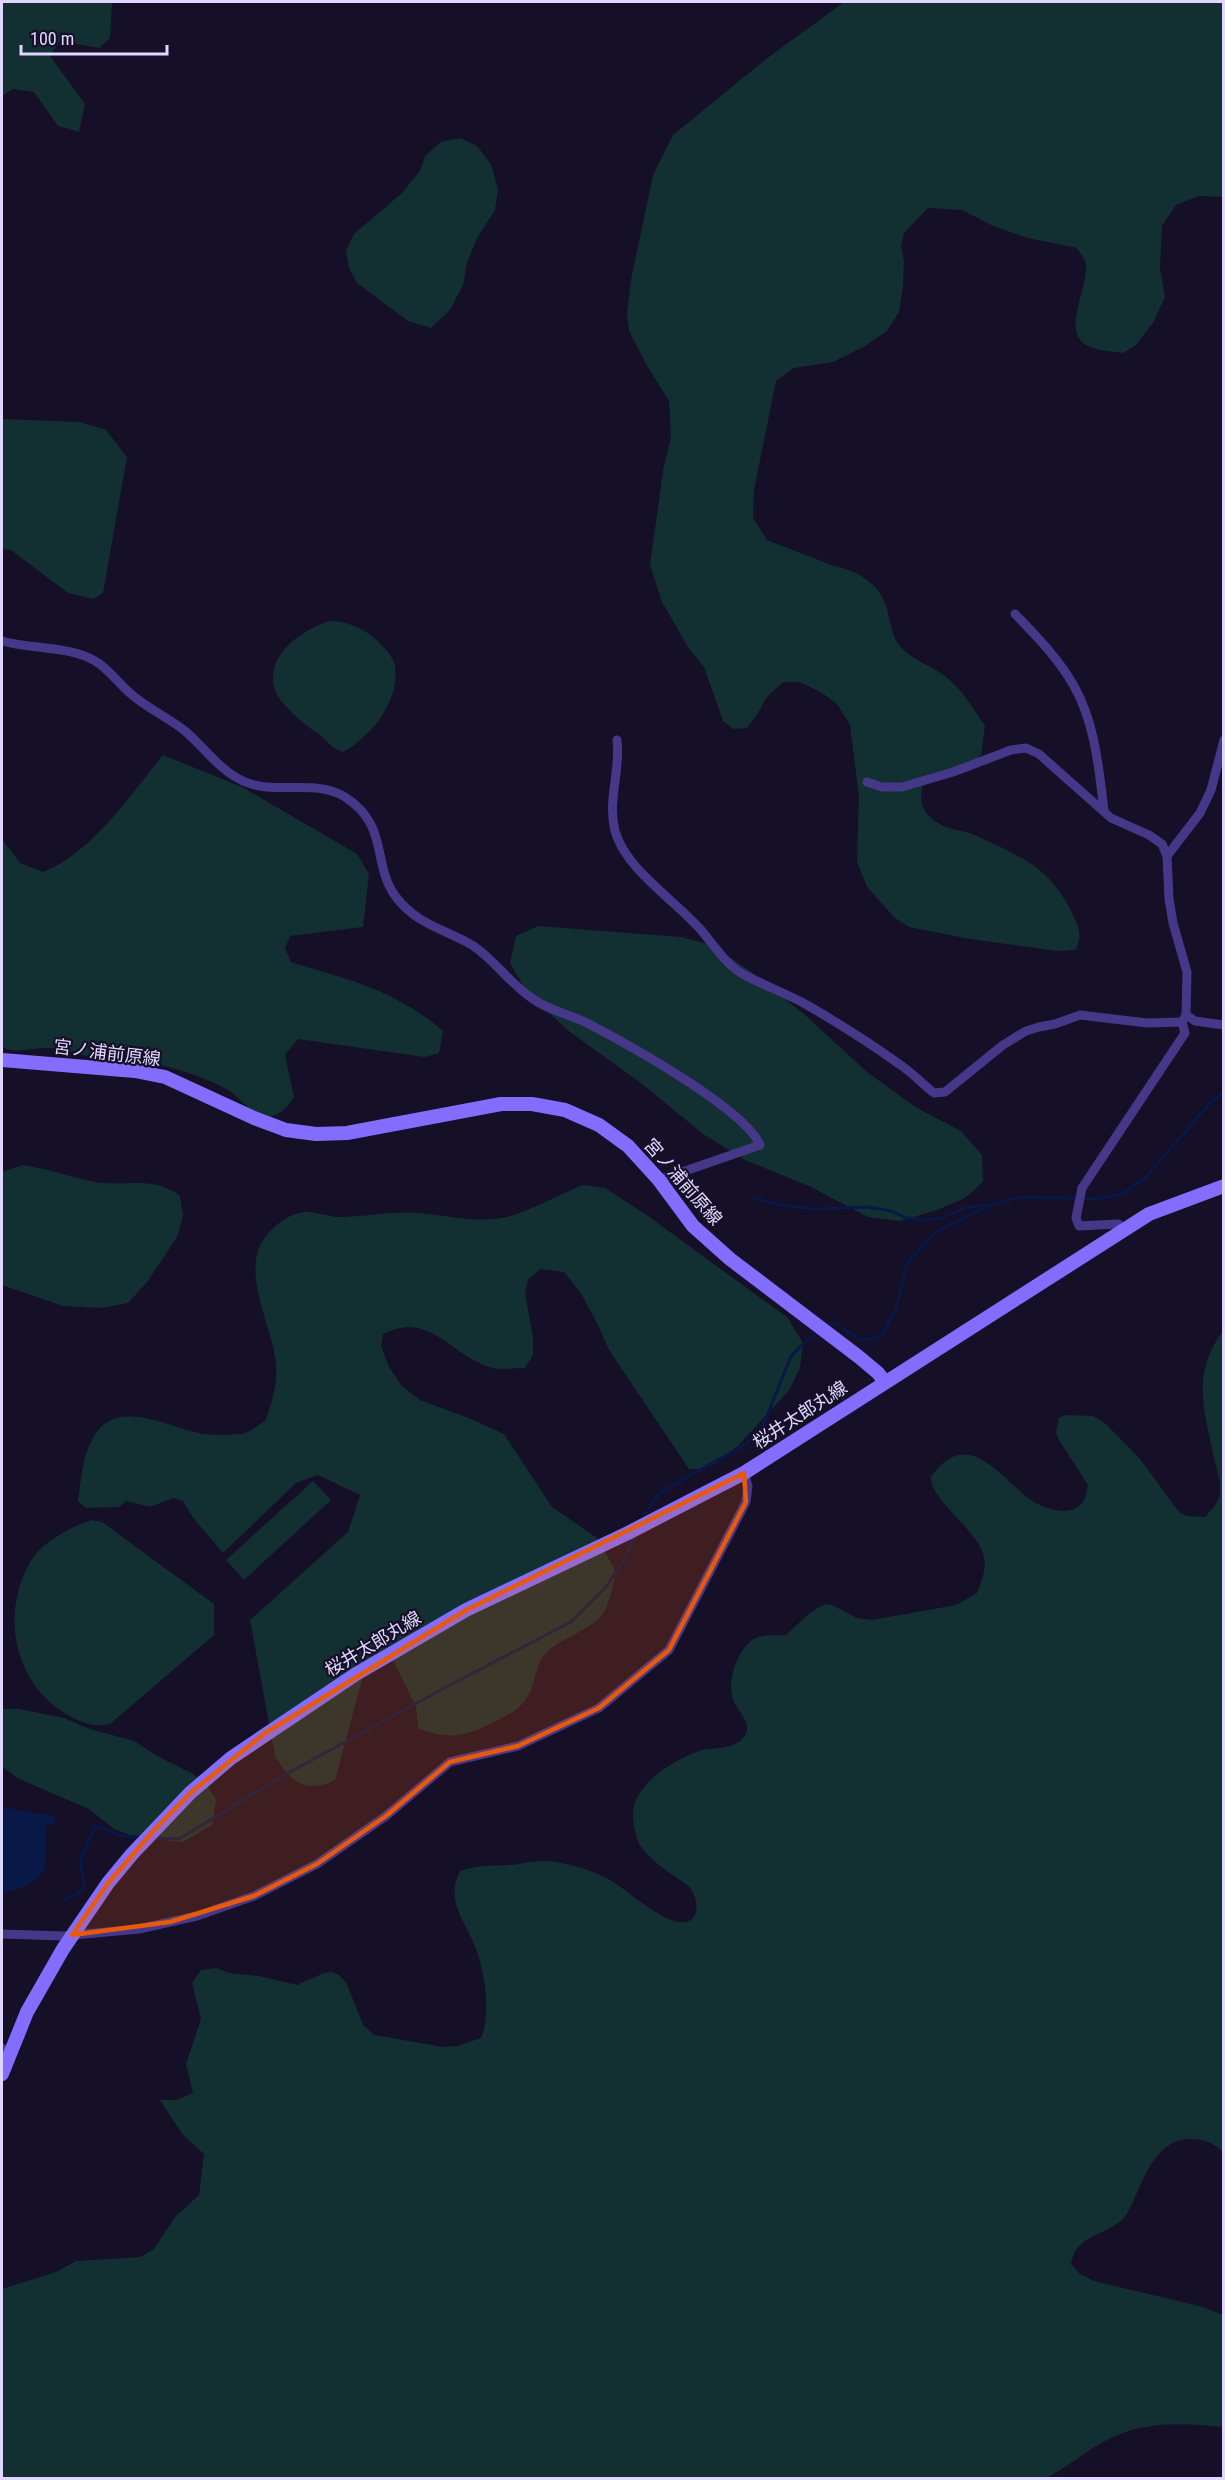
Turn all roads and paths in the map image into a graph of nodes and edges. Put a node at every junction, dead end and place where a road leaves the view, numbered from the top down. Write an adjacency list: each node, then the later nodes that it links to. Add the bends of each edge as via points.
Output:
1 (1015, 614): 6 (street, via 1046,646 1084,708 1093,737)
2 (2, 640): 11 (street, via 95,661 134,697 186,732 209,757 241,780 272,788 329,789 344,796 371,823 388,884 407,909 430,926 472,946 534,1000 585,1022 704,1093 751,1129 760,1145)
3 (617, 740): 8 (street, via 613,816 618,840 636,865 740,972 806,1004 901,1065 934,1093 945,1092 1003,1045 1039,1027 1080,1015 1147,1023)
4 (1224, 740): 7 (street, via 1211,790 1200,813)
5 (867, 782): 6 (street, via 902,787 1026,748 1039,754)
6 (1104, 811): 7 (street, via 1157,839)
7 (1167, 856): 8 (street, via 1169,899 1186,972)
8 (1184, 1019): 9 (street); 13 (street, via 1185,1033 1082,1188 1076,1218 1079,1226 1118,1224)
9 (1224, 1025)
10 (2, 1060): 11 (main road, 宮ノ浦前原線, via 165,1077 264,1122 316,1134 347,1133 501,1104 566,1110 599,1125 628,1146)
11 (659, 1180): 14 (main road, 宮ノ浦前原線, via 693,1226)
12 (1224, 1186): 13 (main road, via 1149,1214)
13 (1125, 1228): 14 (main road)
14 (885, 1382): 15 (main road, 桜井太郎丸線)
15 (744, 1473): 16 (street, via 748,1486 746,1502 669,1650 599,1708 518,1746 450,1762 386,1816 317,1864 244,1900 139,1929 63,1936); 17 (main road, 桜井太郎丸線, via 466,1610 356,1674 231,1758 190,1793 108,1883 63,1949)
16 (2, 1934)
17 (5, 2051): 18 (main road, 桜井太郎丸線)
18 (2, 2074)

